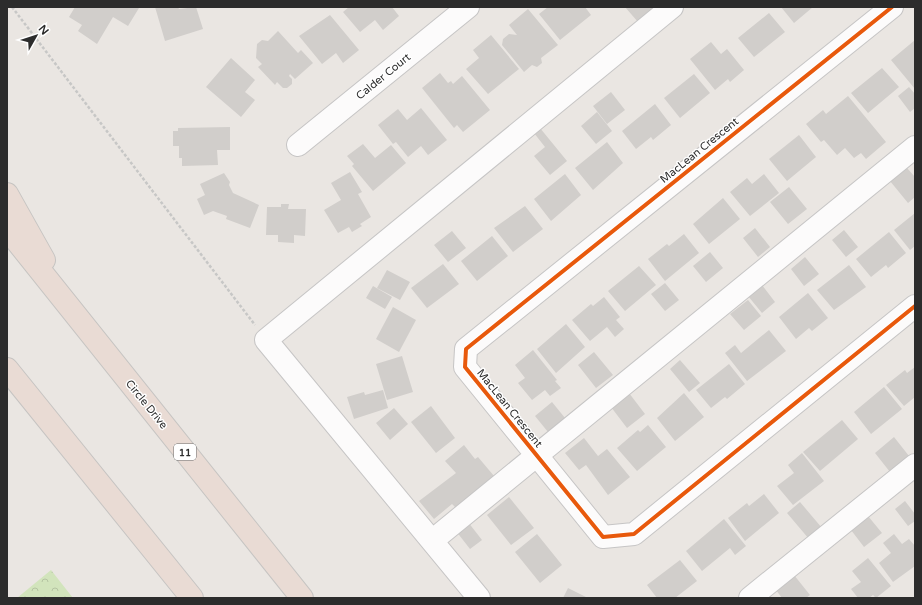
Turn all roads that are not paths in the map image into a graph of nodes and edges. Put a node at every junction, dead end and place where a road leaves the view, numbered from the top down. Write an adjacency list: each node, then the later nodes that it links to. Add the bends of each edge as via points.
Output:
1 (468, 7): 4 (street, Calder Court)
2 (672, 7): 14 (street, via 266,340)
3 (892, 7): 12 (street, MacLean Crescent, via 466,349 465,367)
4 (298, 145)
5 (915, 147): 12 (street)
6 (7, 194): 8 (highway)
7 (7, 229): 8 (highway, Circle Drive / 11)
8 (68, 305): 17 (highway, Circle Drive / 11)
9 (915, 306): 12 (street, MacLean Crescent, via 634,534 603,537)
10 (7, 369): 15 (highway)
11 (7, 387): 15 (highway)
12 (537, 454): 14 (street)
13 (915, 465): 19 (street)
14 (433, 540): 18 (street)
15 (158, 555): 16 (highway)
16 (192, 598)
17 (302, 598)
18 (479, 598)
19 (750, 598)

